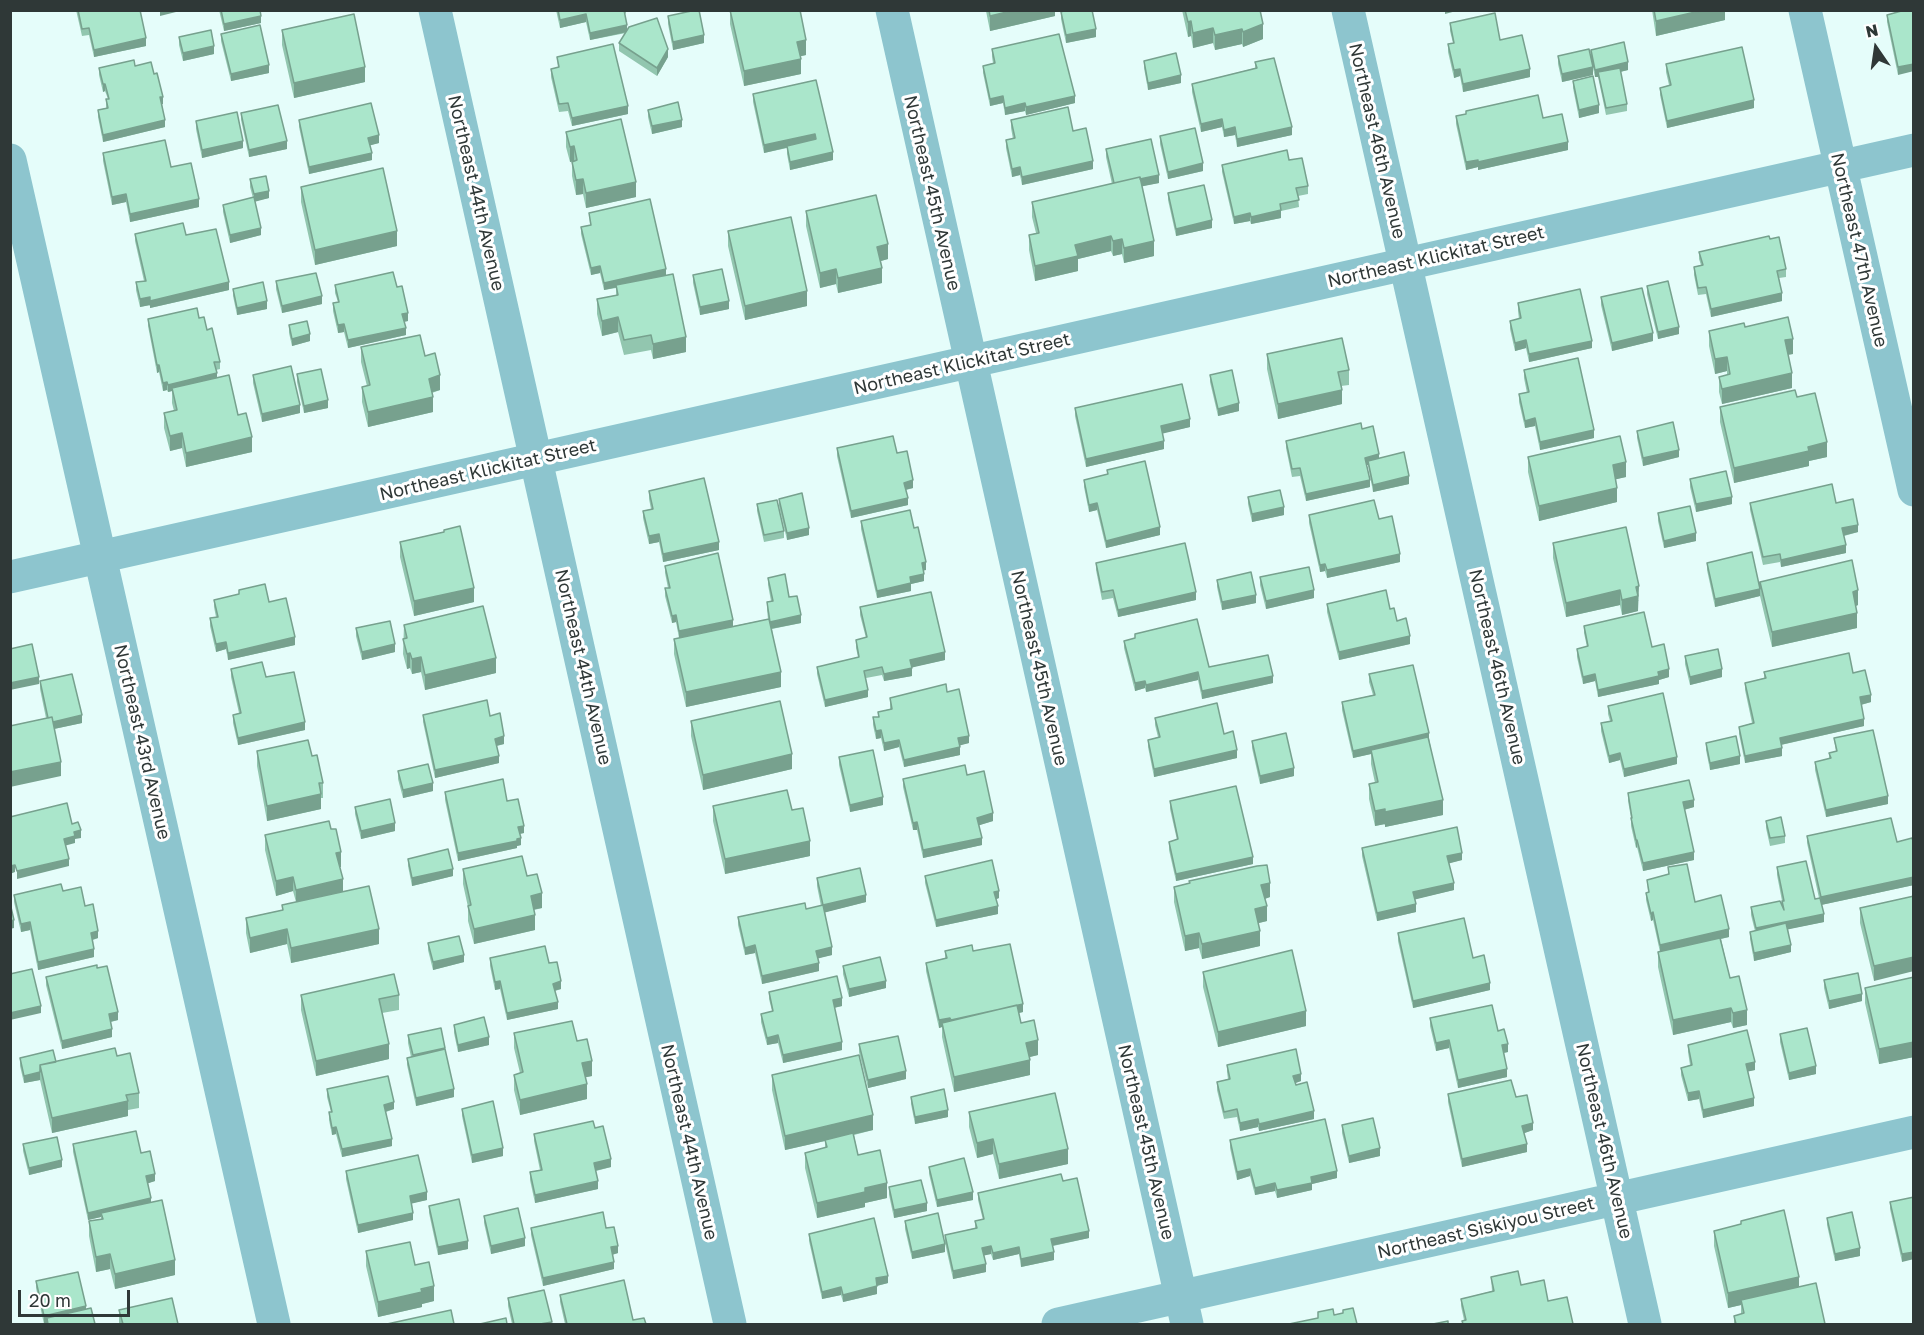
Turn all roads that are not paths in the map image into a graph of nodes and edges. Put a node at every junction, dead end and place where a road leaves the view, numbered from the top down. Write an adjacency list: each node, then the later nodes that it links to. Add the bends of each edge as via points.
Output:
1 (435, 10): 10 (street, Northeast 44th Avenue)
2 (892, 10): 9 (street, Northeast 45th Avenue)
3 (1348, 10): 8 (street, Northeast 46th Avenue)
4 (1805, 10): 7 (street, Northeast 47th Avenue)
5 (1914, 150): 7 (street, Northeast Klickitat Street)
6 (10, 160): 12 (street, Northeast 43rd Avenue)
7 (1841, 166): 8 (street, Northeast Klickitat Street); 11 (street, Northeast 47th Avenue)
8 (1406, 264): 9 (street, Northeast Klickitat Street); 15 (street, Northeast 46th Avenue)
9 (971, 362): 10 (street, Northeast Klickitat Street); 16 (street, Northeast 45th Avenue)
10 (536, 459): 12 (street, Northeast Klickitat Street); 18 (street, Northeast 44th Avenue)
11 (1914, 490)
12 (101, 557): 13 (street, Northeast Klickitat Street); 17 (street, Northeast 43rd Avenue)
13 (10, 577)
14 (1914, 1132): 15 (street, Northeast Siskiyou Street)
15 (1617, 1198): 16 (street, Northeast Siskiyou Street); 20 (street, Northeast 46th Avenue)
16 (1184, 1311): 19 (street, Northeast Siskiyou Street)
17 (274, 1324)
18 (730, 1324)
19 (1058, 1324)
20 (1646, 1324)

